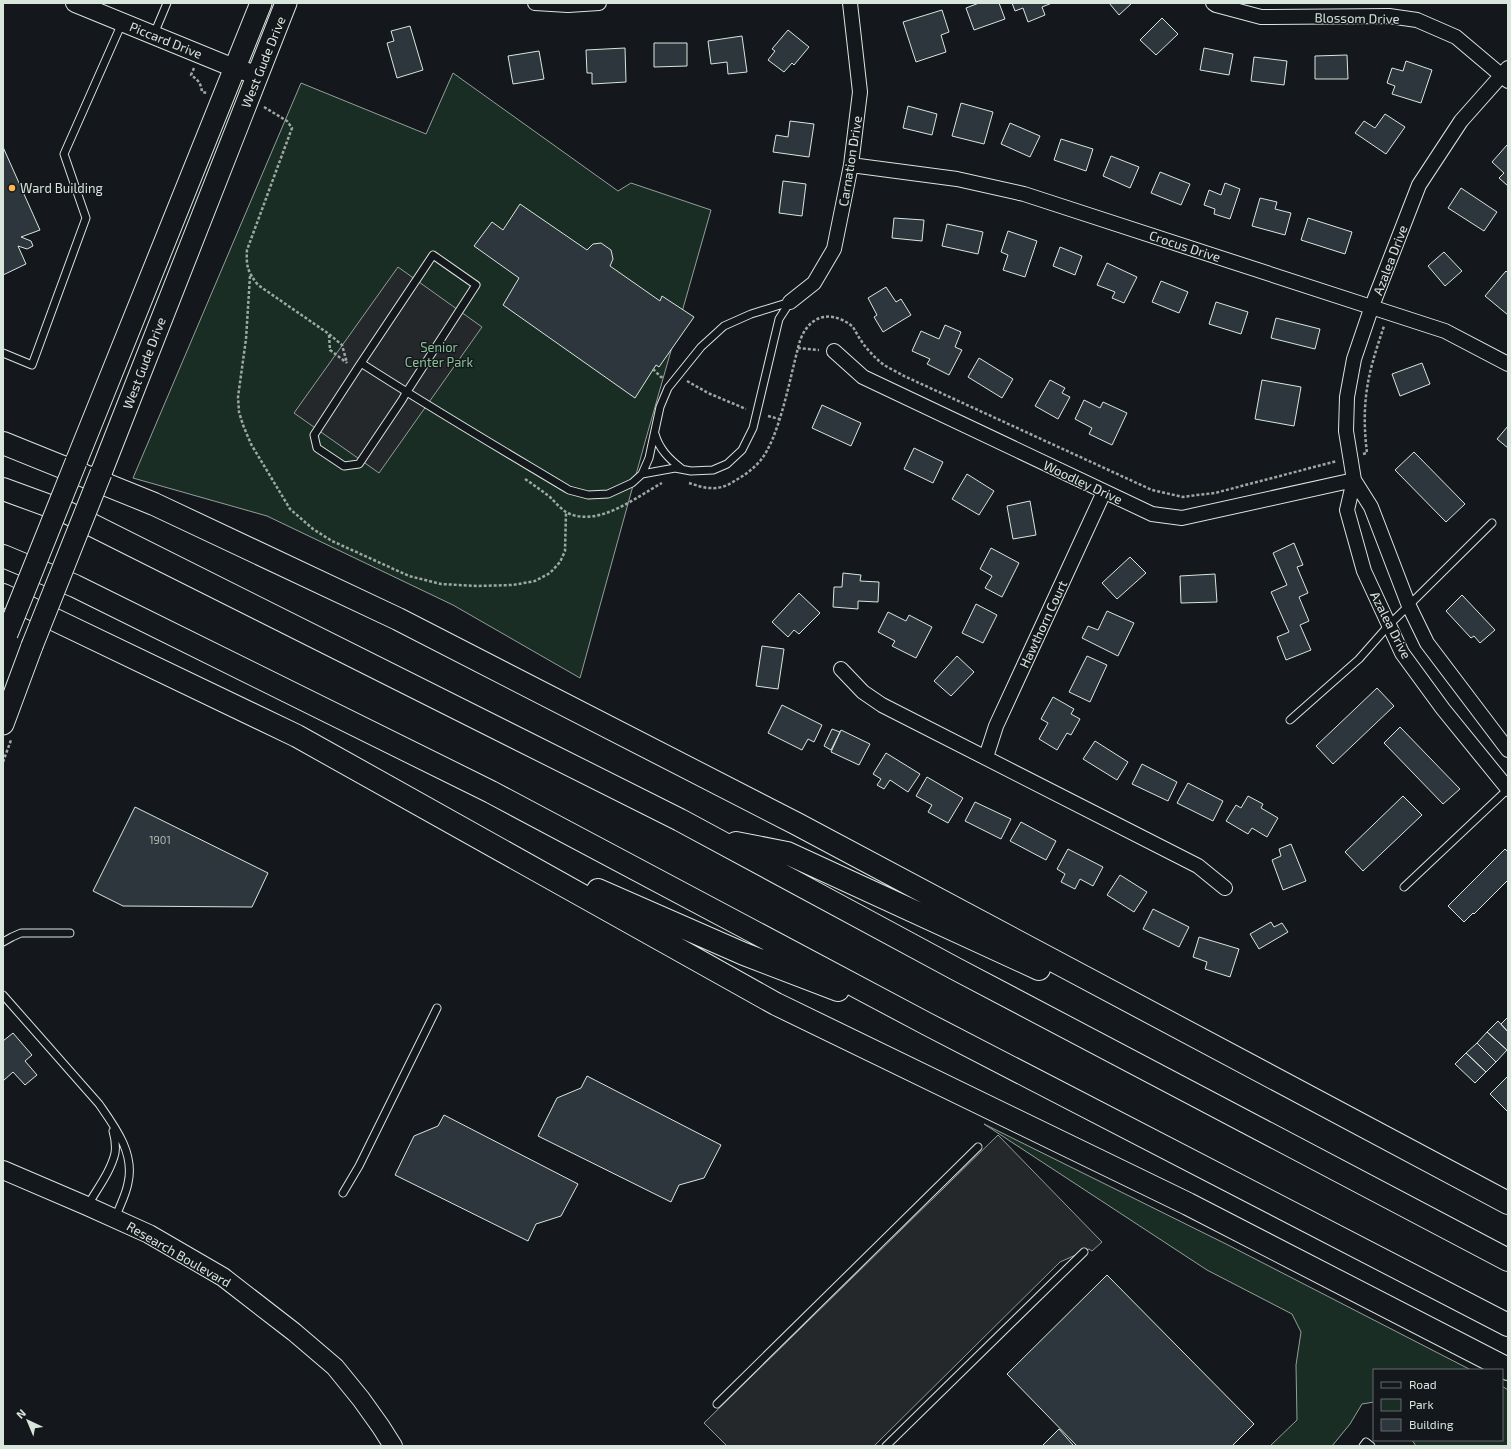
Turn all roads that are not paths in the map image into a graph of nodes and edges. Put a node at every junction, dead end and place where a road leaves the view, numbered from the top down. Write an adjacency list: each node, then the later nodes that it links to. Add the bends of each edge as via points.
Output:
1 (75, 3): 9 (street, Piccard Drive)
2 (167, 3): 10 (lane)
3 (261, 3): 11 (main road, West Gude Drive)
4 (286, 3): 12 (main road, West Gude Drive)
5 (535, 3): 6 (street)
6 (599, 3)
7 (850, 3): 14 (street, Carnation Drive, via 860,92)
8 (1213, 3): 13 (street, Blossom Drive, via 1261,16 1389,16 1417,20 1456,37)
9 (122, 22): 10 (street, Piccard Drive); 18 (lane, via 64,154 86,218 32,365)
10 (154, 35): 11 (street, Piccard Drive)
11 (234, 68): 12 (street, Piccard Drive); 34 (main road, West Gude Drive, bridge)
12 (257, 74): 37 (main road, West Gude Drive, bridge)
13 (1506, 75): 16 (street, Azalea Drive, via 1462,121 1419,185)
14 (851, 166): 15 (street, Carnation Drive, via 834,249 814,283); 16 (street, Crocus Drive, via 957,179 1024,194)
15 (790, 302): 22 (lane, via 751,314 724,326 701,347 668,388); 24 (lane, via 779,320 753,428 742,450 727,464 713,470)
16 (1372, 306): 20 (street, Crocus Drive, via 1444,331); 26 (street, Azalea Drive, via 1354,359 1347,397 1346,430)
17 (834, 351): 28 (street, Woodley Drive, via 863,377)
18 (3, 353)
19 (360, 364): 21 (lane); 21 (lane, via 314,435 317,448 344,466 359,464); 21 (lane, via 433,255 476,285)
20 (1508, 364)
21 (406, 393): 25 (lane, via 569,490 588,495 608,494 632,483)
22 (654, 432): 24 (lane, via 666,456); 25 (lane, via 649,458)
23 (3, 443): 50 (highway, via 154,504 398,619 797,824)
24 (683, 470): 25 (lane, via 675,468)
25 (642, 474)
26 (1354, 480): 28 (street, Woodley Drive, via 1182,518 1152,514); 32 (street, Azalea Drive, via 1371,507); 33 (street, Azalea Drive, via 1348,510 1364,571)
27 (3, 489): 42 (highway, via 66,512)
28 (1104, 492): 39 (street, Hawthorn Court, via 996,726)
29 (1492, 523): 32 (lane)
30 (3, 556): 49 (highway, via 75,586 491,792)
31 (3, 595): 41 (highway, via 297,736)
32 (1409, 606): 33 (lane); 38 (street, Azalea Drive, via 1427,643)
33 (1389, 625): 36 (lane, via 1359,658); 40 (street, Azalea Drive, via 1402,653)
34 (5, 640)
35 (841, 669): 39 (street, via 863,692 882,705)
36 (1290, 720)
37 (3, 724)
38 (1508, 750)
39 (986, 757): 44 (street, via 1198,866)
40 (1508, 789): 43 (lane)
41 (478, 837): 49 (highway, via 744,954); 61 (highway, via 776,1004 1188,1204)
42 (714, 839): 50 (highway, via 787,853); 59 (highway)
43 (1404, 887)
44 (1225, 888)
45 (70, 933): 46 (lane, via 21,934)
46 (3, 942)
47 (3, 996): 51 (lane, via 99,1104)
48 (437, 1008): 54 (lane)
49 (927, 1024): 60 (highway)
50 (1239, 1060): 55 (highway)
51 (112, 1123): 56 (lane, via 115,1153); 57 (lane, via 128,1154 130,1166 128,1184)
52 (978, 1147): 62 (lane)
53 (3, 1170): 56 (street, Research Boulevard)
54 (343, 1193)
55 (1508, 1203)
56 (87, 1206): 57 (street, Research Boulevard)
57 (115, 1219): 63 (street, Research Boulevard, via 149,1234 223,1277 294,1332 335,1367 361,1399)
58 (1084, 1252): 64 (lane)
59 (1508, 1260)
60 (1508, 1325)
61 (1508, 1369)
62 (717, 1404)
63 (393, 1446)
64 (886, 1446)
65 (1364, 1446): 66 (lane, via 1366,1442)
66 (1371, 1446)

